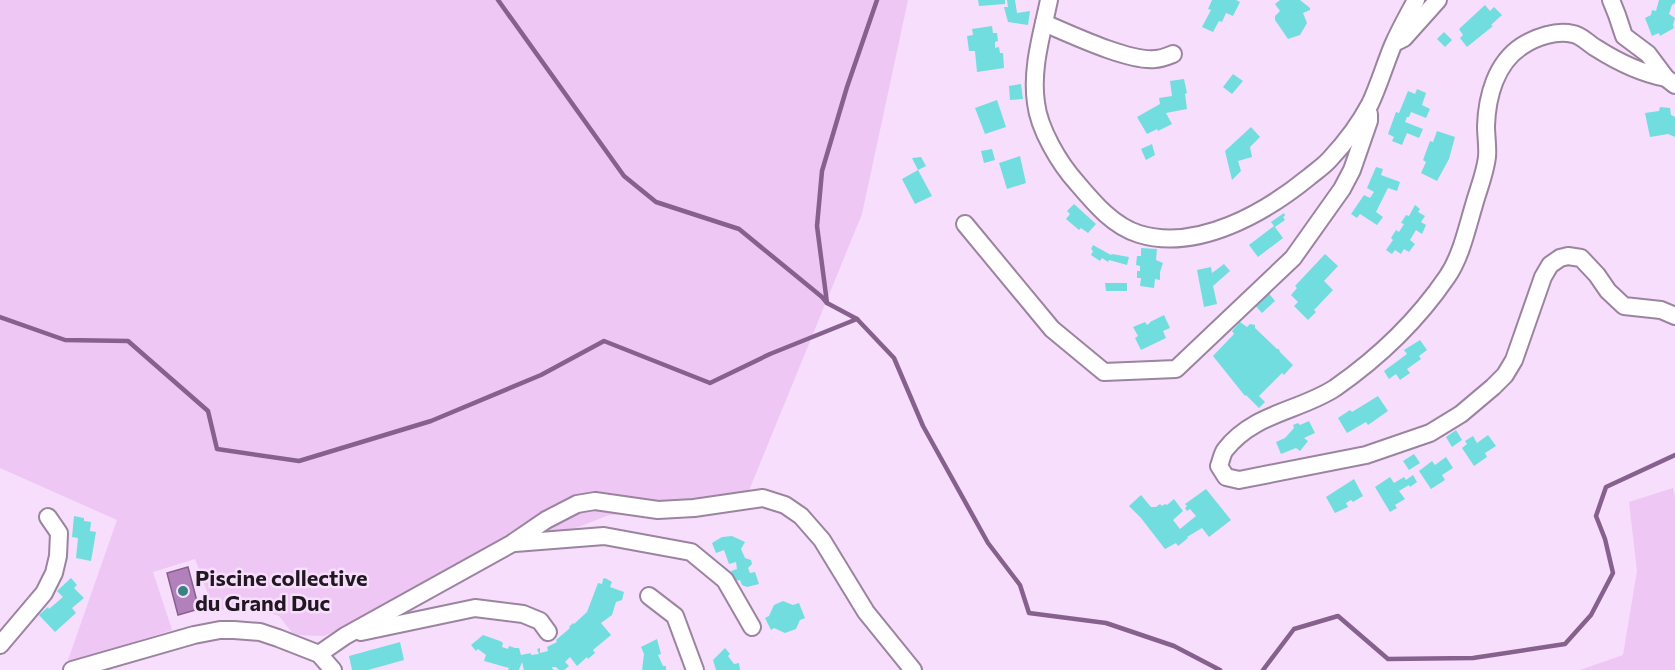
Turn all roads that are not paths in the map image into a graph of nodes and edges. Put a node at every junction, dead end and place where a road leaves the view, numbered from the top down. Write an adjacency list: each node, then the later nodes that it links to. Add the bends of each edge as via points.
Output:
1 (1049, 0): 5 (street)
2 (1416, 0): 6 (street)
3 (1438, 0): 6 (street, via 1404,38)
4 (1611, 0): 8 (street, via 1624,36 1648,54)
5 (1044, 23): 7 (street, via 1136,58 1156,59); 9 (street, via 1034,81 1041,123 1070,176 1097,207 1137,234 1182,238 1209,233 1264,209 1329,160)
6 (1394, 42): 9 (street)
7 (1173, 54)
8 (1671, 82): 11 (street, via 1624,64 1576,34 1537,38 1520,48 1504,62 1494,82 1488,104 1482,182 1468,231 1449,275 1393,341 1363,367 1332,390 1258,422 1224,451 1219,466 1226,477 1239,480 1366,455 1430,433 1478,400 1505,375 1543,277 1560,258 1581,258 1624,306 1661,310)
9 (1370, 104): 10 (street, via 1369,121 1352,170 1293,258 1176,369 1104,372 1052,329)
10 (965, 224)
11 (1675, 316)
12 (48, 517): 18 (street, via 59,533 54,573 44,593)
13 (511, 544): 15 (street, via 604,536 691,552 725,580); 17 (street); 23 (street, via 577,504 595,501 658,510 763,498 785,505 801,516 822,540 866,612)
14 (650, 596): 22 (street, via 675,616)
15 (752, 627)
16 (548, 633): 17 (street, via 540,621 523,614 475,608)
17 (345, 636): 19 (street)
18 (0, 645)
19 (319, 654): 20 (street, via 260,632 220,630); 21 (street)
20 (72, 670)
21 (333, 670)
22 (695, 670)
23 (913, 670)

